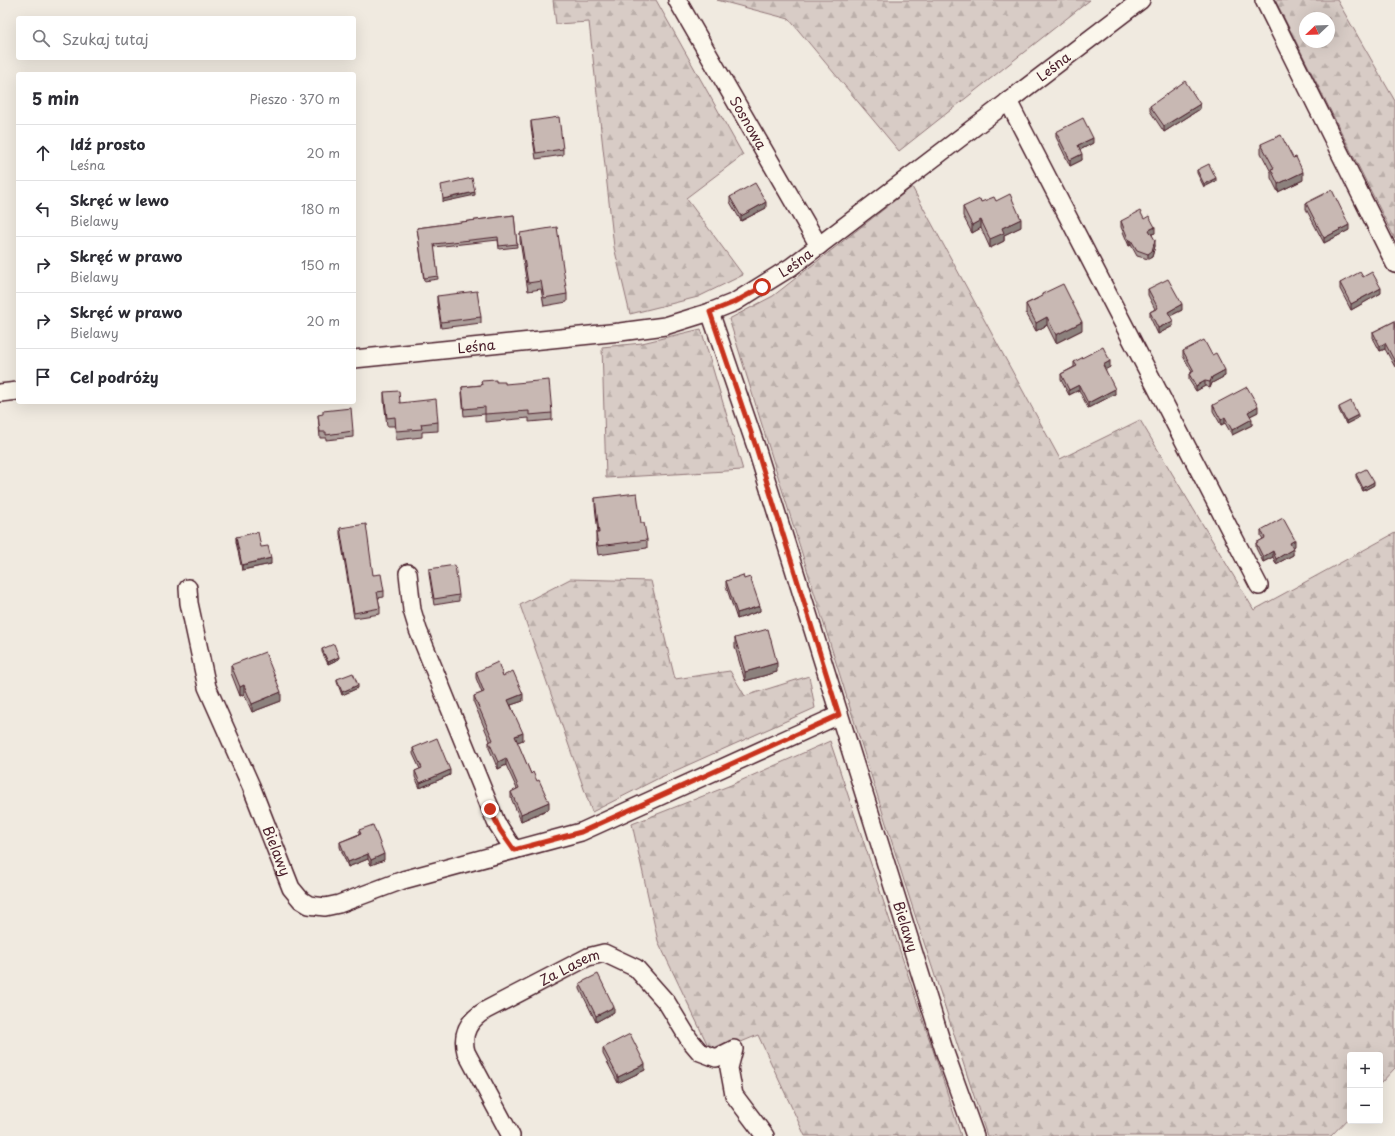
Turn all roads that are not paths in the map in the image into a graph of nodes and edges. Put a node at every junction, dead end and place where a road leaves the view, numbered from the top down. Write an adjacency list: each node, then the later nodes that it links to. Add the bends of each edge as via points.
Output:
1 (677, 0): 5 (street, Sosnowa)
2 (1141, 0): 4 (street, Leśna)
3 (1264, 0): 6 (street)
4 (1008, 101): 5 (street, Leśna); 12 (street)
5 (819, 246): 7 (street, Leśna, via 753,292)
6 (1395, 264)
7 (710, 312): 8 (street, Leśna, via 682,322 633,331); 14 (street, Bielawy, via 756,447)
8 (356, 359)
9 (16, 392): 10 (street)
10 (0, 393)
11 (408, 573): 15 (street, via 412,610 418,630 496,822)
12 (1259, 586)
13 (188, 588): 15 (street, Bielawy, via 207,687 251,786 291,888 301,900 315,907 339,904 403,880)
14 (839, 715): 15 (street, Bielawy, via 581,832); 18 (street, Bielawy, via 944,1050)
15 (514, 850)
16 (511, 1136): 17 (street, Za Lasem, via 466,1052 466,1029 473,1019 486,1010 588,957 604,953 636,968 667,1003 700,1052 716,1058 734,1049 729,1068 734,1095)
17 (765, 1136)
18 (975, 1136)

